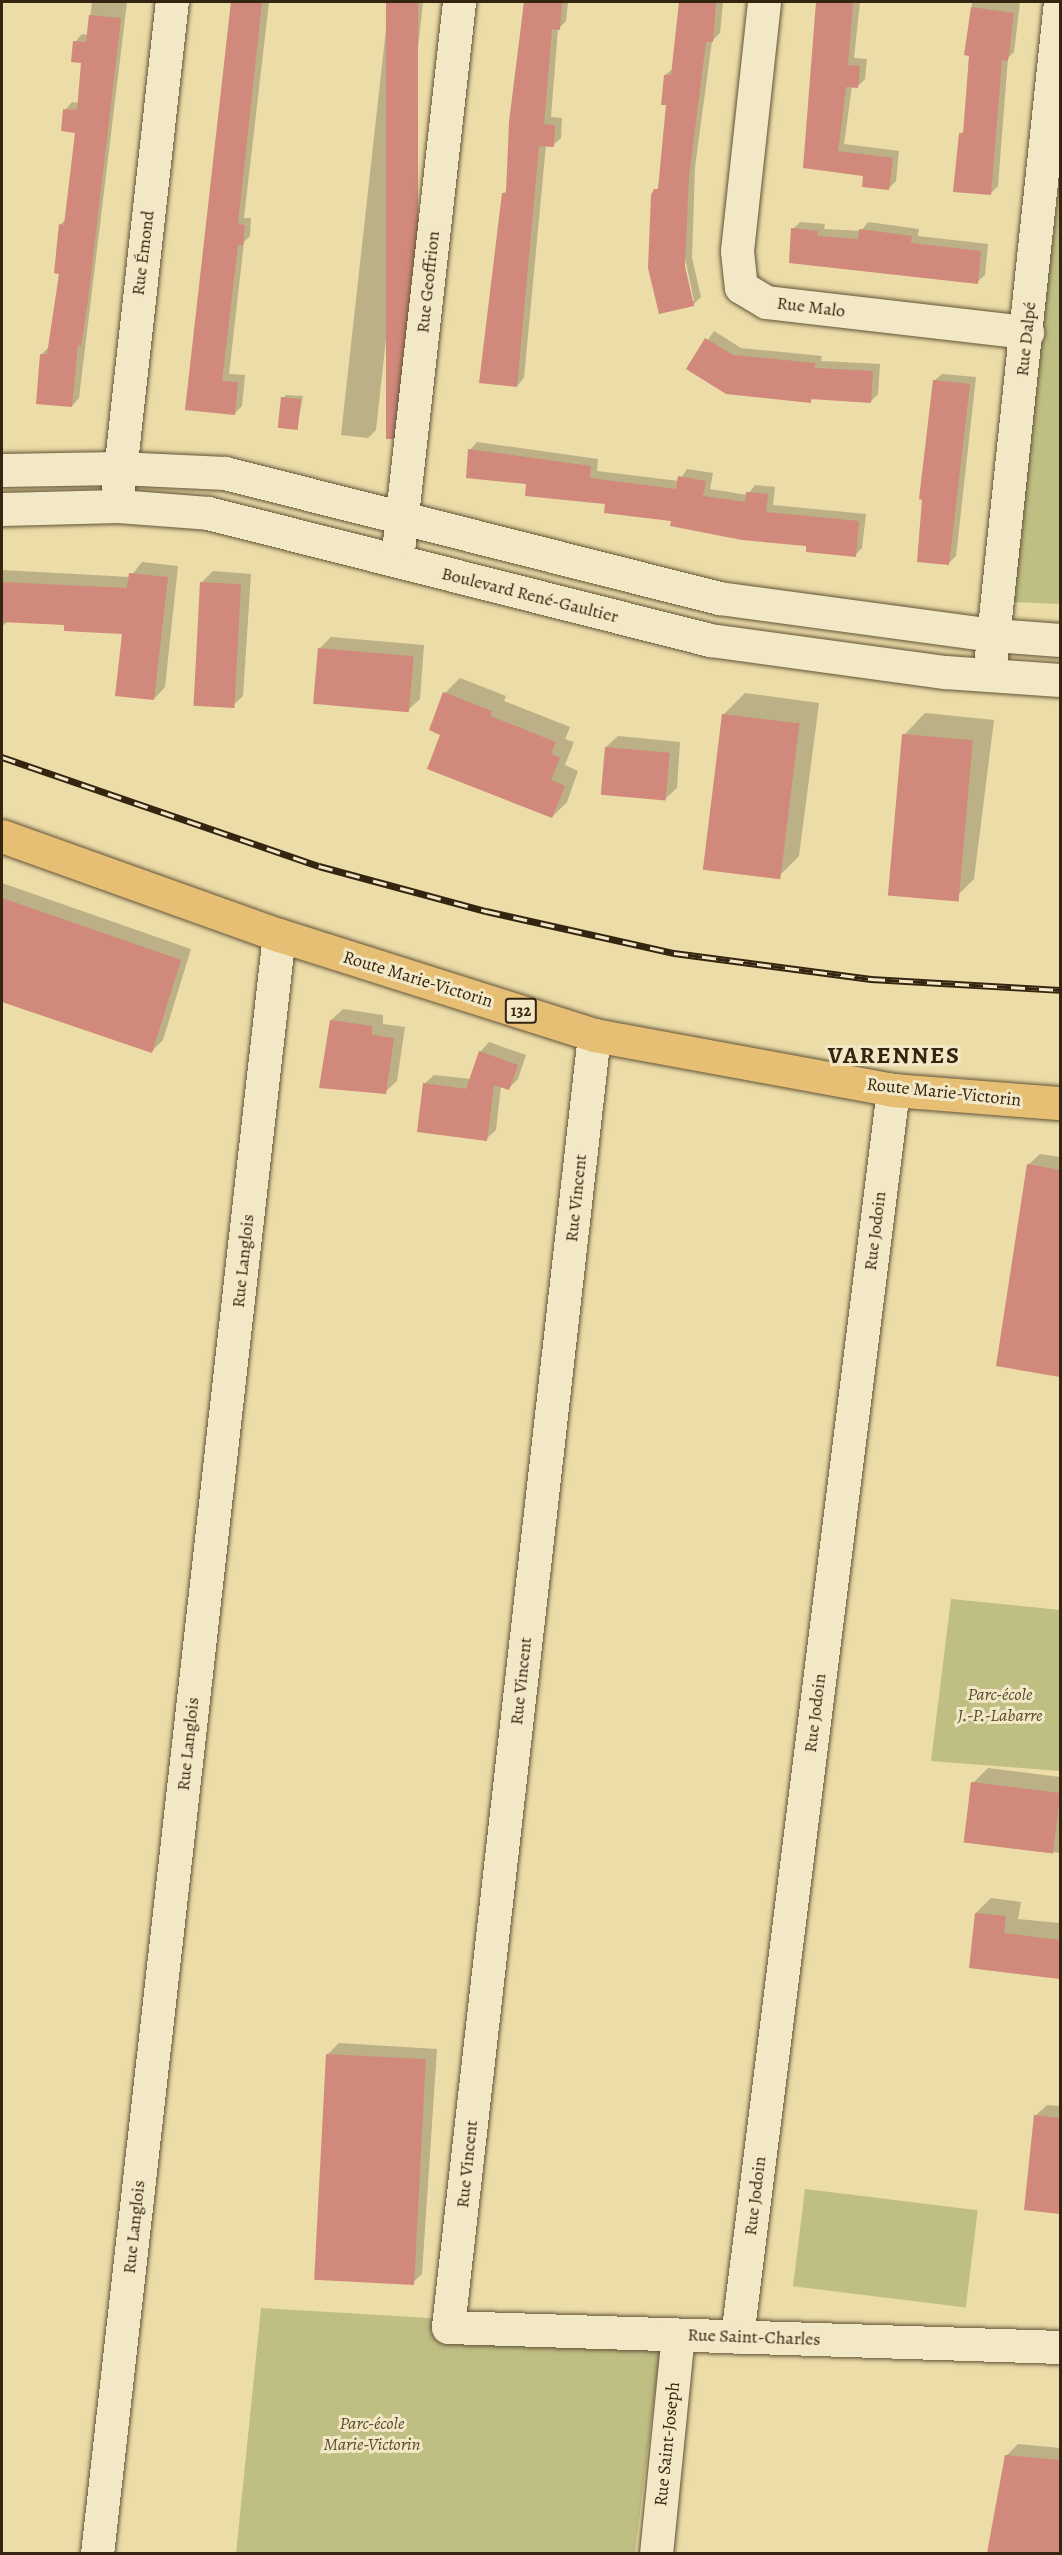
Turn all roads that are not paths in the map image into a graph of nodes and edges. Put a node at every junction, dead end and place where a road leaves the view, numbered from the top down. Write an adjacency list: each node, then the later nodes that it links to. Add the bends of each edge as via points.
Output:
1 (172, 2): 6 (street, Rue Émond)
2 (459, 2): 10 (street, Rue Geoffrion)
3 (764, 2): 5 (street, Rue Malo, via 737,251 741,287 766,302)
4 (1060, 2): 5 (street, Rue Dalpé)
5 (1027, 332): 12 (street, Rue Dalpé)
6 (118, 468): 7 (street); 8 (street, Rue Émond); 10 (street, via 225,473)
7 (2, 470)
8 (118, 506): 9 (street, Boulevard René-Gaultier); 11 (street, Boulevard René-Gaultier, via 208,513)
9 (2, 509)
10 (402, 520): 11 (street, Rue Geoffrion); 12 (street, via 719,598)
11 (397, 562): 14 (street, Boulevard René-Gaultier, via 710,640)
12 (994, 634): 13 (street); 14 (street, Rue Dalpé)
13 (1060, 640)
14 (988, 676): 15 (street, Boulevard René-Gaultier)
15 (1060, 680)
16 (2, 836): 17 (main road, Route Marie-Victorin / 132)
17 (279, 935): 18 (main road, Route Marie-Victorin / 132); 25 (street, Rue Langlois)
18 (594, 1035): 19 (main road, Route Marie-Victorin / 132); 21 (street, Rue Vincent)
19 (893, 1090): 20 (main road, Route Marie-Victorin / 132); 23 (street, Rue Jodoin)
20 (1060, 1103)
21 (448, 2327): 22 (street, Rue Saint-Charles)
22 (678, 2335): 23 (street, Rue Saint-Charles); 26 (street, Rue Saint-Joseph)
23 (737, 2337): 24 (street, Rue Saint-Charles)
24 (1060, 2347)
25 (97, 2553)
26 (656, 2553)

